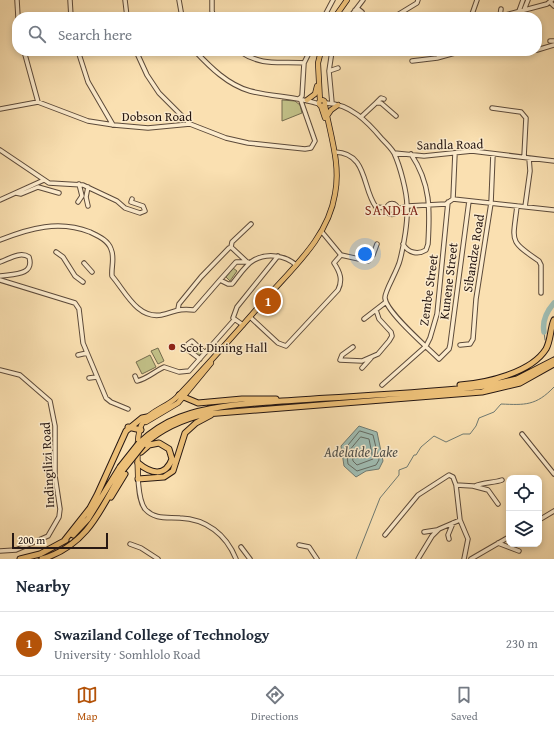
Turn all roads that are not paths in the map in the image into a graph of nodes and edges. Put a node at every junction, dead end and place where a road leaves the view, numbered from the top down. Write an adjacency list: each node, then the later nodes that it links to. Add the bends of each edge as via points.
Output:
1 (17, 0): 18 (street)
2 (70, 0): 19 (street)
3 (125, 0): 20 (street)
4 (179, 0): 21 (street)
5 (212, 0): 22 (street)
6 (333, 0): 23 (street)
7 (347, 0): 24 (main road)
8 (362, 0): 15 (street)
9 (418, 0): 27 (street)
10 (477, 0): 28 (street)
11 (523, 0): 17 (street)
12 (528, 0): 17 (street)
13 (549, 3): 14 (street); 17 (street)
14 (554, 6)
15 (356, 9): 25 (street); 26 (street)
16 (501, 9): 29 (street)
17 (521, 11)
18 (18, 12)
19 (71, 12)
20 (126, 12)
21 (181, 12)
22 (212, 12)
23 (327, 12)
24 (339, 12)
25 (354, 12)
26 (359, 12)
27 (402, 12)
28 (473, 12)
29 (500, 12)
30 (554, 45): 31 (street)
31 (542, 49)
32 (25, 56): 49 (street)
33 (80, 56): 60 (street, via 88,82)
34 (138, 56): 59 (street, via 159,93)
35 (200, 56): 46 (street, via 230,82 243,88)
36 (308, 56): 42 (street)
37 (320, 56): 45 (main road)
38 (331, 56): 44 (street)
39 (444, 56): 41 (street)
40 (250, 57): 42 (street, via 279,64)
41 (412, 61)
42 (304, 63): 46 (street)
43 (338, 68): 44 (street)
44 (329, 71): 51 (street)
45 (319, 83): 48 (main road, via 315,94); 50 (main road)
46 (300, 98): 48 (street); 59 (street, Dobson Road, via 314,135 314,145 305,149 256,145 226,138)
47 (384, 98): 52 (street)
48 (308, 100): 50 (street)
49 (38, 102): 55 (street); 60 (street, Dobson Road, via 88,121)
50 (322, 103): 51 (street); 57 (main road); 61 (main road)
51 (332, 103): 53 (street)
52 (376, 103): 56 (street, via 381,103); 58 (street)
53 (338, 104): 57 (main road, via 330,110); 58 (street)
54 (492, 108): 68 (street, via 521,112 526,118)
55 (0, 109)
56 (396, 116)
57 (327, 117): 61 (main road)
58 (361, 117): 64 (street)
59 (190, 124): 60 (street, Dobson Road, via 148,128)
60 (114, 125)
61 (329, 127): 63 (main road)
62 (0, 150): 71 (street)
63 (335, 152): 88 (street, via 351,155 363,173 373,203 376,207); 92 (main road, via 336,194)
64 (394, 152): 66 (street, Sandla Road); 85 (street)
65 (455, 153): 66 (street, Sandla Road, via 429,156); 67 (street, Sandla Road); 77 (street)
66 (411, 154): 83 (street, via 423,174)
67 (493, 154): 68 (street, Sandla Road); 82 (street, Sibandze Road)
68 (524, 157): 69 (street, Sandla Road)
69 (529, 158): 70 (street, Sandla Road); 87 (street, via 530,171)
70 (554, 161)
71 (44, 180): 72 (street, via 49,183); 74 (street)
72 (79, 184): 73 (street); 80 (street, via 82,196)
73 (88, 187): 76 (street, via 117,201 125,208 140,213 145,211 143,206 131,202); 84 (street)
74 (16, 192): 75 (street, via 21,194 38,187); 78 (street)
75 (59, 192)
76 (132, 199)
77 (453, 199): 79 (street); 81 (street)
78 (0, 200)
79 (469, 201): 82 (street); 120 (street, Kunene Street, via 449,349 438,359)
80 (78, 202)
81 (448, 202): 83 (street); 120 (street, Zembe Street, via 436,314)
82 (491, 203): 86 (street); 119 (street, Sibandze Road, via 476,299 473,339 470,344)
83 (428, 204): 85 (street); 95 (street, via 426,250 411,252)
84 (88, 206)
85 (408, 206): 89 (street); 95 (street)
86 (517, 206): 87 (street); 110 (street, via 513,236 518,247 541,265)
87 (525, 207): 90 (street)
88 (387, 208): 89 (street, via 393,204); 89 (street, via 391,215)
89 (398, 209)
90 (554, 210)
91 (251, 224): 96 (street, via 232,242)
92 (322, 232): 98 (street); 104 (main road)
93 (0, 240): 112 (street, via 48,225 79,228 104,240 110,247 113,256 112,276 133,304 147,313 159,315)
94 (377, 244): 98 (street, via 368,261)
95 (403, 244): 111 (street, via 396,274 384,293)
96 (231, 247): 100 (street); 112 (street, via 201,277 179,304)
97 (56, 252): 109 (street)
98 (341, 255): 114 (street, via 334,263 341,278 338,290 286,346 278,343)
99 (278, 256): 102 (street, via 258,258); 104 (street); 116 (street, via 237,307)
100 (246, 261): 102 (street); 108 (street, via 232,264)
101 (0, 262): 106 (street, via 18,255 27,255 31,264 25,272)
102 (250, 262): 108 (street, via 232,284)
103 (84, 263): 105 (street)
104 (296, 265): 114 (main road)
105 (92, 272)
106 (0, 276)
107 (0, 280): 122 (street, via 76,302)
108 (220, 280): 112 (street, via 194,310)
109 (83, 282)
110 (541, 293)
111 (386, 302): 113 (street); 120 (street)
112 (178, 309)
113 (376, 310): 115 (street); 125 (street, via 379,319 392,336 378,354)
114 (250, 317): 118 (main road)
115 (364, 319)
116 (234, 320): 118 (street); 123 (street)
117 (554, 320): 137 (highway, via 546,349 530,363 496,379)
118 (243, 325): 138 (main road)
119 (460, 345)
120 (426, 346): 134 (street, Zembe Street)
121 (353, 347): 125 (street, via 342,354 340,360 362,361)
122 (87, 353): 124 (street); 132 (street)
123 (205, 353): 126 (street); 126 (street, via 192,341 188,344 188,350)
124 (78, 355)
125 (371, 357): 129 (street)
126 (200, 359): 131 (street, via 189,371 179,372 164,367 144,380 137,381)
127 (554, 360): 137 (highway, via 502,384)
128 (554, 364): 141 (highway, via 520,383 482,392)
129 (362, 368)
130 (0, 370): 169 (street, Indingilizi Road, via 20,375 50,401 55,426 55,476 60,509 59,517 48,536 16,550)
131 (136, 376)
132 (97, 377): 133 (street); 135 (street)
133 (89, 378)
134 (382, 385)
135 (102, 388): 136 (street); 140 (street, via 106,398)
136 (97, 390)
137 (434, 391): 139 (highway)
138 (181, 396): 139 (highway, via 198,403 242,399); 142 (main road, via 168,406); 144 (main road, via 171,408 147,421)
139 (311, 399): 146 (highway, via 226,406 191,413 163,424)
140 (128, 409)
141 (214, 414): 146 (highway, via 183,420); 150 (highway, via 196,423 185,434 177,465 169,474 164,477)
142 (147, 416): 143 (highway); 144 (main road)
143 (128, 428): 144 (highway); 164 (highway, via 90,508)
144 (139, 431): 147 (main road)
145 (522, 434): 149 (street)
146 (141, 444): 148 (highway, bridge)
147 (138, 463): 148 (highway, via 148,471 160,472 167,469 172,459 169,449 159,443 149,445); 150 (main road)
148 (122, 471): 164 (highway, via 88,519); 172 (highway, via 88,530 64,550)
149 (554, 474)
150 (138, 479): 174 (street, via 140,496 146,510 165,519 205,522 228,543)
151 (502, 480): 153 (street)
152 (456, 485): 153 (street); 157 (street); 161 (street, via 449,475 423,491)
153 (475, 486): 154 (street, via 488,490)
154 (498, 504)
155 (554, 511): 156 (street)
156 (542, 518)
157 (460, 520): 158 (street); 178 (street, via 468,539)
158 (453, 523): 159 (street); 162 (street)
159 (437, 530): 160 (street); 177 (street)
160 (424, 532)
161 (385, 535)
162 (449, 539)
163 (506, 539): 166 (street)
164 (64, 541): 171 (highway, via 40,554)
165 (130, 544): 173 (street)
166 (498, 544): 170 (street); 179 (street)
167 (299, 545): 176 (street, via 309,547)
168 (241, 547): 175 (street)
169 (0, 551)
170 (519, 551)
171 (20, 559)
172 (42, 559)
173 (158, 559)
174 (236, 559)
175 (250, 559)
176 (317, 559)
177 (418, 559)
178 (464, 559)
179 (471, 559)

